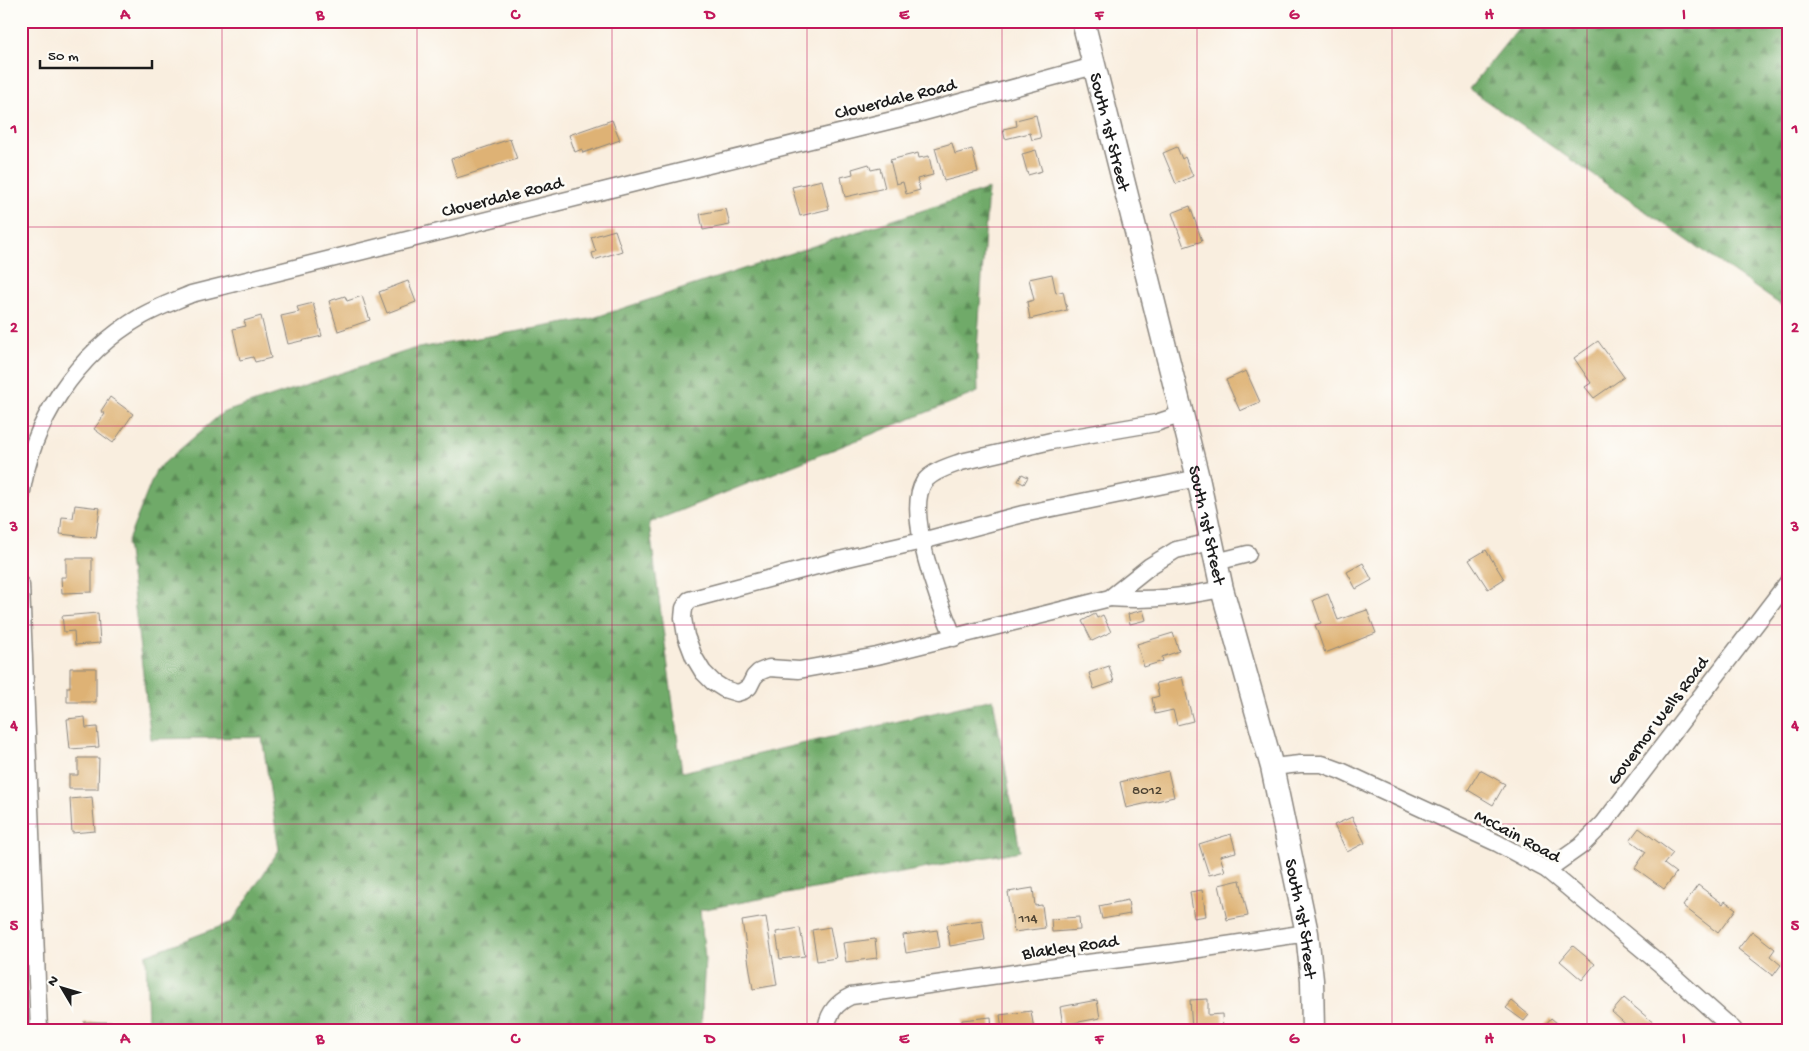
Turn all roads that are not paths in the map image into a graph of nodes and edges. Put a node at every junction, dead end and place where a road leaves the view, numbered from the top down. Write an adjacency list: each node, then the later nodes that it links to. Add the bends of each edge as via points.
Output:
1 (1083, 21): 2 (main road, South 1st Street)
2 (1094, 66): 3 (main road, South 1st Street); 5 (street, Cloverdale Road, via 913,115 191,294 143,316 115,335 67,383 39,430)
3 (1183, 414): 4 (main road, South 1st Street); 6 (street, via 948,466 924,482 918,498)
4 (1198, 478): 6 (street, via 1023,514); 7 (main road, South 1st Street)
5 (21, 497)
6 (922, 541): 13 (street); 13 (street, via 689,600 684,608 686,636 703,672 719,686 737,693 749,687 759,672 769,668 799,670 825,666)
7 (1214, 552): 8 (street); 11 (main road, South 1st Street); 12 (street, via 1176,550)
8 (1248, 554)
9 (1788, 582): 15 (street, Governor Wells Road, via 1603,824 1581,846)
10 (21, 585): 17 (street)
11 (1222, 589): 12 (street, via 1166,599); 14 (main road, South 1st Street)
12 (1110, 598): 13 (street)
13 (954, 638)
14 (1272, 767): 15 (street, McCain Road, via 1322,764 1341,771); 16 (main road, South 1st Street)
15 (1548, 870): 20 (street, McCain Road)
16 (1307, 933): 18 (street, Blakley Road, via 851,996 833,1009); 19 (main road, South 1st Street)
17 (39, 1030)
18 (826, 1030)
19 (1313, 1030)
20 (1734, 1030)

